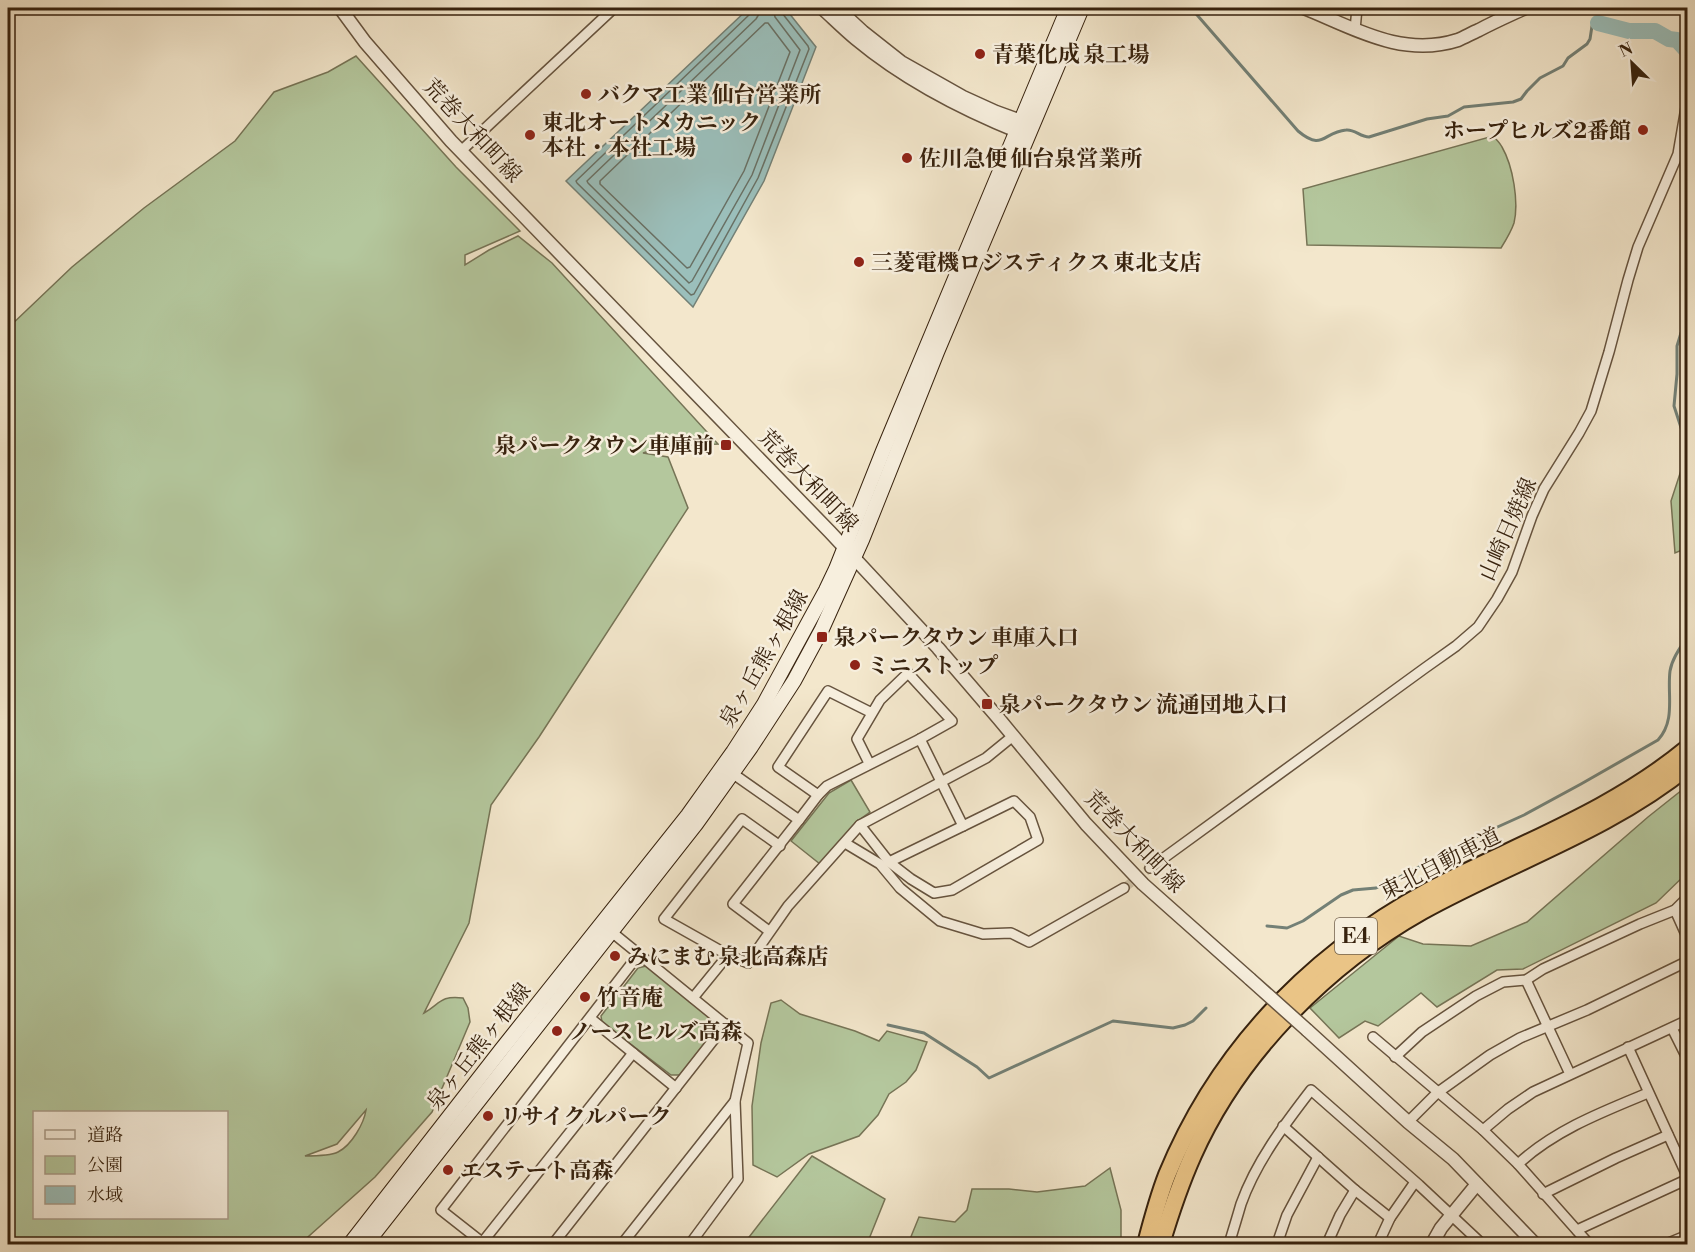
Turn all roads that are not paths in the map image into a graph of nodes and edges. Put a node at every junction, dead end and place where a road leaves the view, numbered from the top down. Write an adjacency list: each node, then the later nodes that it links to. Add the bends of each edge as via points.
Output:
1 (340, 8): 13 (street, 荒巻大和町線)
2 (614, 8): 13 (street)
3 (822, 8): 12 (street, via 857,40 957,104)
4 (837, 8): 12 (street, via 902,62)
5 (1068, 8): 12 (main road, 泉ヶ丘熊ヶ根線)
6 (1082, 8): 12 (main road, 泉ヶ丘熊ヶ根線)
7 (1304, 8): 10 (street)
8 (1357, 8): 10 (street)
9 (1525, 8): 10 (street, via 1459,39 1431,46 1397,43)
10 (1355, 30)
11 (1688, 96): 30 (street, 山崎日焼線, via 1678,154 1638,247 1591,411 1544,489 1512,572 1478,627)
12 (1024, 128): 14 (main road, 泉ヶ丘熊ヶ根線, via 895,461)
13 (460, 151): 14 (street, 荒巻大和町線)
14 (849, 553): 16 (street, 荒巻大和町線); 21 (main road, 泉ヶ丘熊ヶ根線, via 830,611 804,664); 34 (main road, 泉ヶ丘熊ヶ根線, via 733,752)
15 (872, 713): 17 (street, via 908,673 952,721); 19 (street, via 857,739); 23 (street, via 828,691 778,767)
16 (1013, 736): 22 (street, via 986,758); 57 (street, 荒巻大和町線, bridge, via 1086,824 1143,884)
17 (920, 739): 19 (street); 22 (street)
18 (1688, 748): 78 (highway, 東北自動車道 / E4, via 1595,810 1454,878 1375,922 1291,990 1224,1069 1194,1118 1167,1176)
19 (869, 764): 23 (street, via 827,786)
20 (1688, 766): 79 (highway, 東北自動車道 / E4, via 1604,822 1422,911 1338,968 1265,1042 1220,1104 1185,1173)
21 (732, 773): 24 (street); 34 (main road, 泉ヶ丘熊ヶ根線, via 696,824)
22 (941, 783): 25 (street); 26 (street)
23 (818, 795): 24 (street)
24 (799, 820): 28 (street)
25 (860, 825): 27 (street); 29 (street)
26 (963, 826): 29 (street); 29 (street, via 1014,801 1030,817 1038,840 952,890 934,893)
27 (845, 843): 31 (street, via 880,864 900,888 940,921 983,934 1011,933 1029,942); 35 (street)
28 (780, 846): 35 (street, via 733,904); 38 (street, via 742,819 664,919)
29 (889, 862)
30 (1150, 868)
31 (1124, 888)
32 (1688, 897): 33 (street)
33 (1674, 910): 36 (street); 40 (street)
34 (606, 928): 37 (street); 73 (main road, 泉ヶ丘熊ヶ根線); 74 (main road, 泉ヶ丘熊ヶ根線)
35 (769, 931): 38 (street, via 748,963)
36 (1688, 939)
37 (639, 954): 41 (street); 42 (street)
38 (728, 955): 41 (street)
39 (1688, 961): 45 (street)
40 (1526, 980): 45 (street); 50 (street, via 1503,982 1476,996 1422,1032)
41 (693, 998): 44 (street)
42 (590, 1018): 49 (street); 72 (street, via 441,1209)
43 (1688, 1020): 46 (street)
44 (726, 1024): 53 (street); 56 (street, via 748,1042)
45 (1547, 1026): 52 (street); 54 (street, via 1490,1055)
46 (1672, 1028): 48 (street); 51 (street)
47 (1373, 1038): 50 (street)
48 (1628, 1047): 52 (street); 55 (street)
49 (633, 1053): 53 (street); 72 (street)
50 (1395, 1057): 54 (street)
51 (1688, 1060)
52 (1570, 1074): 59 (street, via 1533,1092)
53 (676, 1088): 75 (street)
54 (1437, 1093): 57 (street); 59 (street)
55 (1648, 1093): 60 (street); 62 (street, via 1594,1115 1534,1150)
56 (735, 1101): 76 (street); 77 (street, via 738,1179)
57 (1408, 1122): 65 (street)
58 (1283, 1126): 61 (street); 64 (street, via 1311,1090); 80 (street, via 1242,1203)
59 (1482, 1131): 62 (street)
60 (1668, 1135): 63 (street); 67 (street)
61 (1318, 1157): 66 (street); 81 (street, via 1287,1215)
62 (1518, 1164): 67 (street)
63 (1688, 1179): 70 (street)
64 (1415, 1182): 68 (street); 69 (street)
65 (1477, 1184): 68 (street); 86 (street)
66 (1355, 1190): 69 (street); 82 (street)
67 (1543, 1194): 70 (street)
68 (1452, 1215): 84 (street); 85 (street)
69 (1390, 1218): 83 (street)
70 (1577, 1230): 87 (street)
71 (1688, 1235): 88 (street)
72 (482, 1244)
73 (350, 1245)
74 (366, 1245)
75 (553, 1245)
76 (622, 1245)
77 (690, 1245)
78 (1146, 1245)
79 (1161, 1245)
80 (1229, 1245)
81 (1277, 1245)
82 (1327, 1245)
83 (1378, 1245)
84 (1432, 1245)
85 (1482, 1245)
86 (1535, 1245)
87 (1589, 1245)
88 (1666, 1245)

